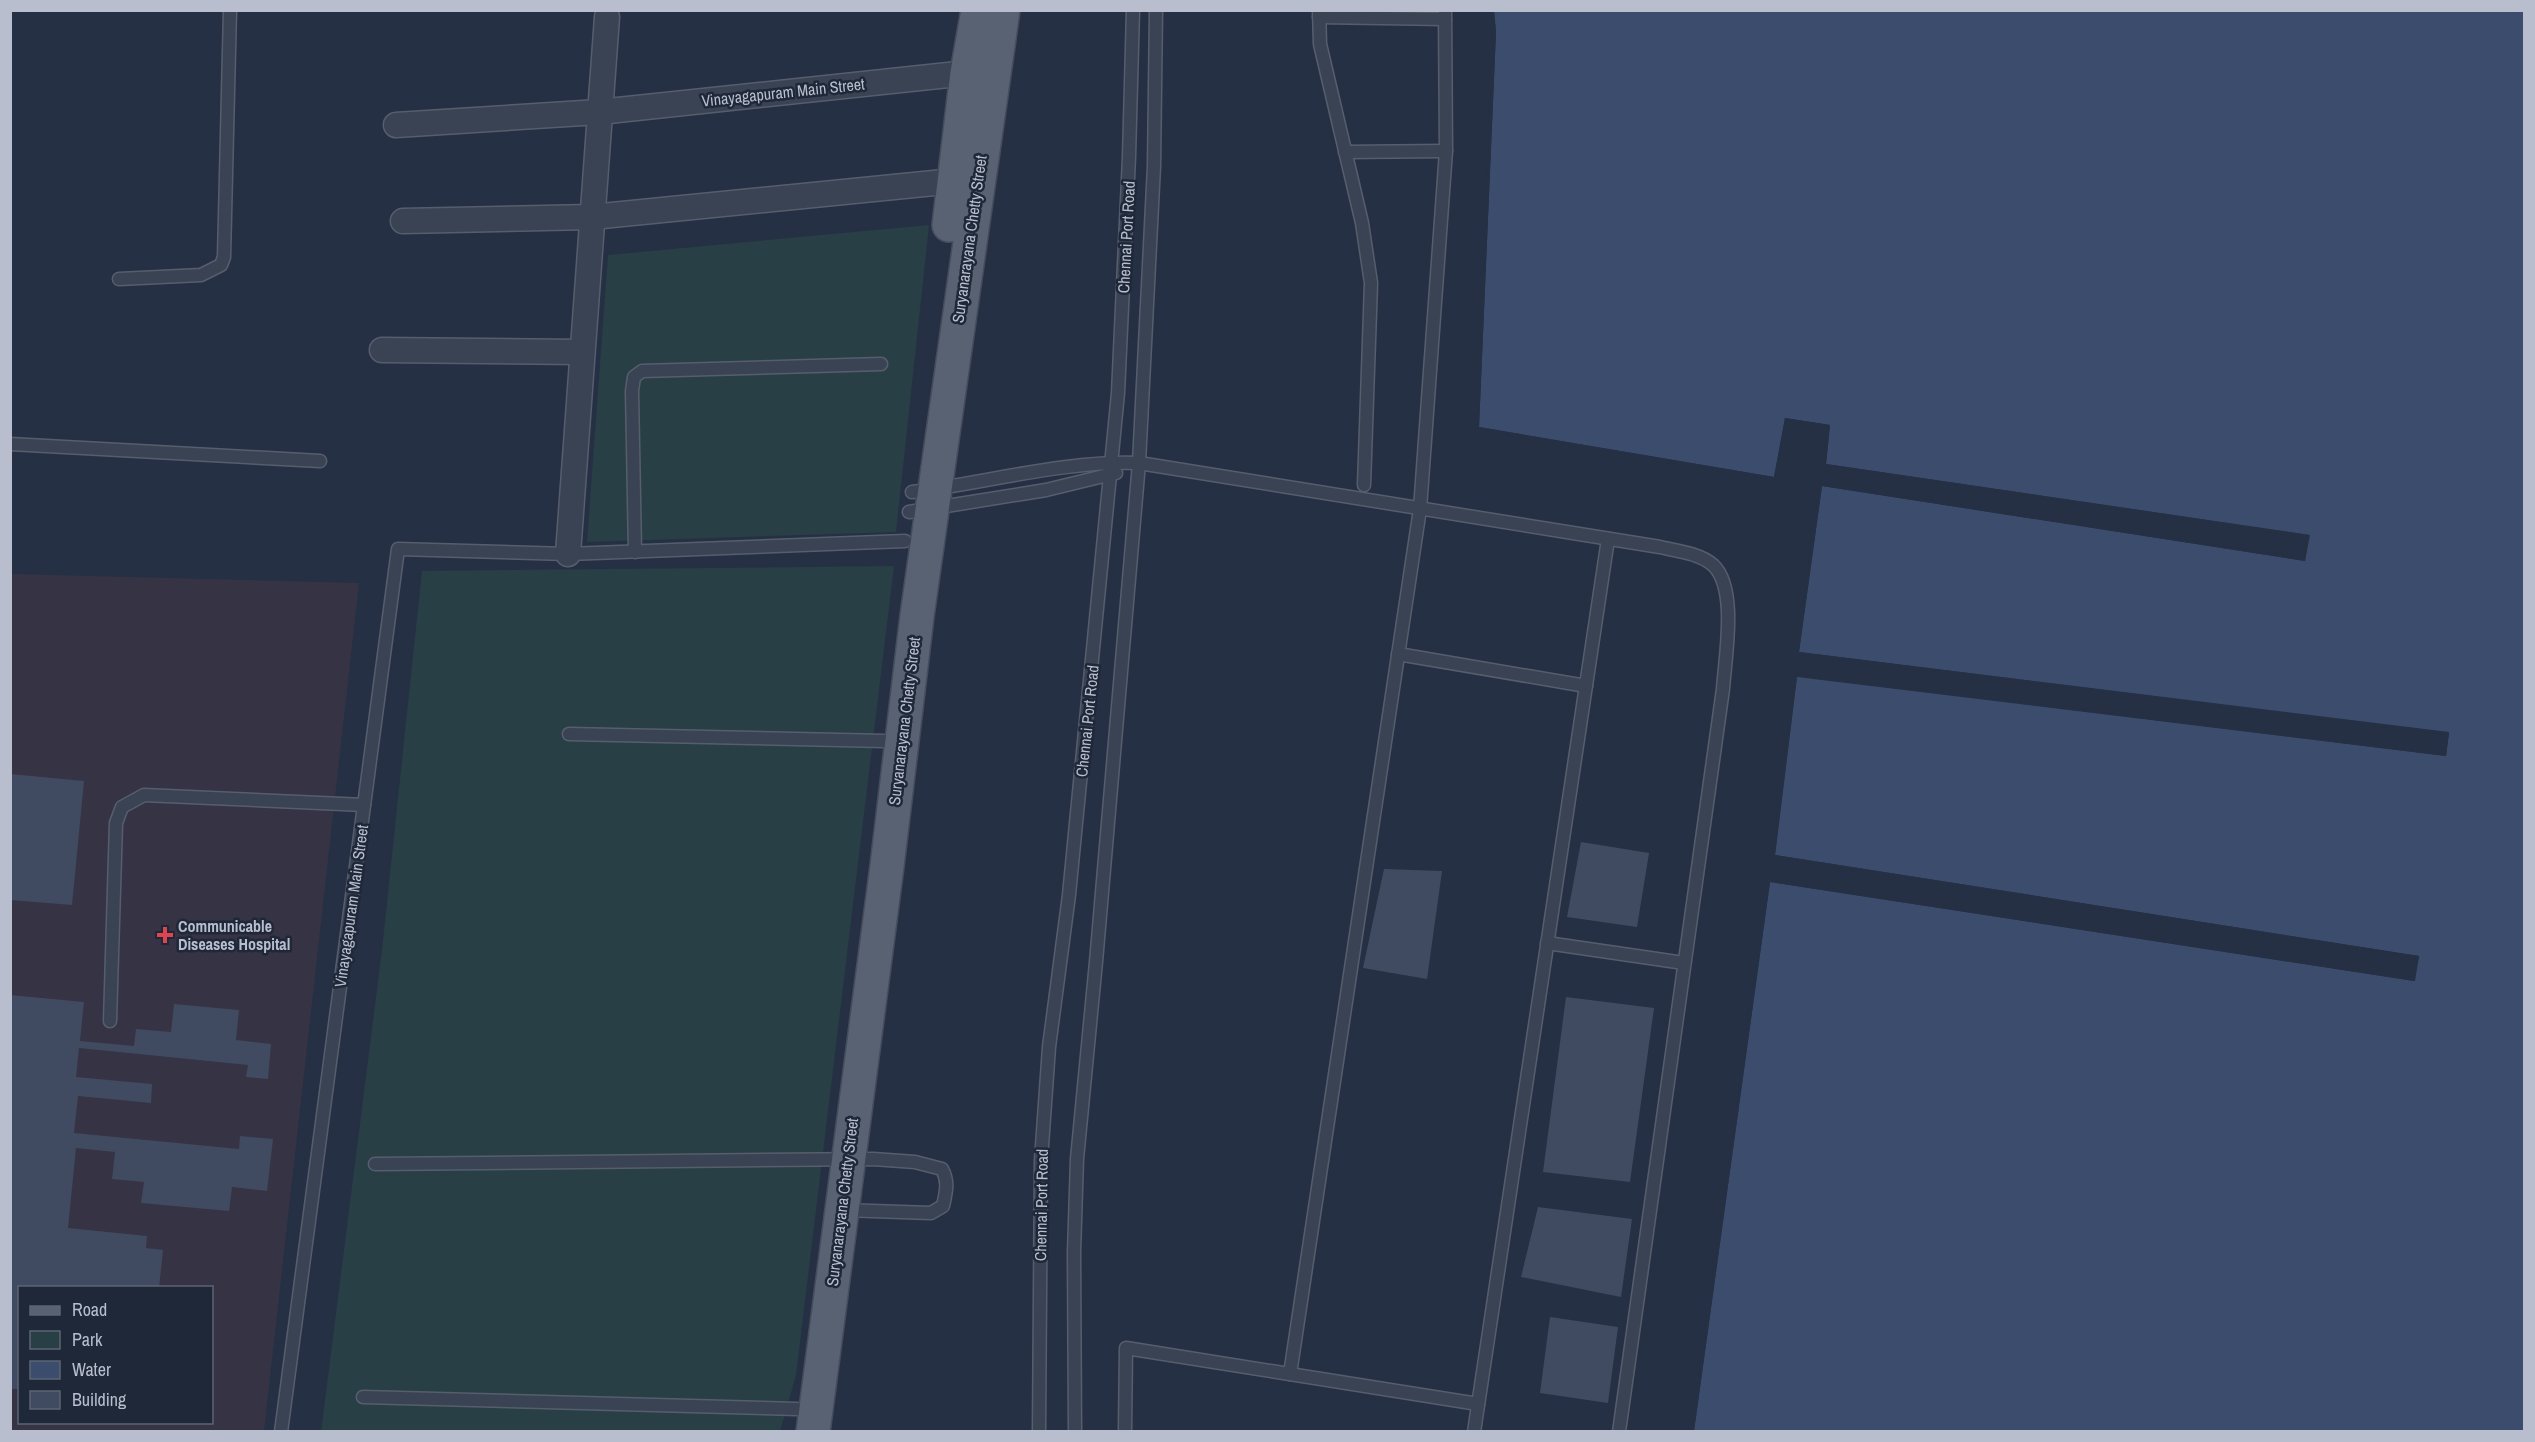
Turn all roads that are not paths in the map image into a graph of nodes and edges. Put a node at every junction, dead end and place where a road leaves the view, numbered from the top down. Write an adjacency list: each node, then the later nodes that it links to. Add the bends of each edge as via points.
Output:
1 (230, 10): 17 (lane, via 221,265 201,275)
2 (978, 10): 9 (main road, Suryanarayana Chetty Street)
3 (1003, 10): 27 (main road, Suryanarayana Chetty Street)
4 (1133, 10): 24 (lane, Chennai Port Road, via 1129,169)
5 (1156, 10): 23 (lane, Chennai Port Road, via 1154,166)
6 (1319, 14): 7 (lane); 13 (lane, via 1320,44)
7 (1445, 15): 12 (lane)
8 (608, 17): 10 (street)
9 (967, 73): 10 (street, Vinayagapuram Main Street); 14 (main road, Suryanarayana Chetty Street)
10 (599, 112): 11 (street, Vinayagapuram Main Street); 15 (street)
11 (396, 125)
12 (1446, 151): 13 (lane); 26 (lane)
13 (1345, 152): 25 (lane, via 1371,283)
14 (954, 181): 15 (street); 27 (main road, Suryanarayana Chetty Street)
15 (592, 217): 16 (street); 19 (street)
16 (403, 221)
17 (118, 279)
18 (382, 350): 19 (street)
19 (582, 352): 30 (street)
20 (881, 364): 29 (lane, via 642,371 634,377)
21 (10, 444): 22 (lane)
22 (320, 461)
23 (1139, 463): 24 (lane); 26 (lane); 48 (lane, Chennai Port Road, via 1077,1159)
24 (1112, 469): 27 (lane); 27 (lane, via 1057,488); 47 (lane, Chennai Port Road, via 1069,895 1049,1047 1041,1160)
25 (1364, 485)
26 (1420, 508): 28 (lane); 31 (lane)
27 (919, 509): 29 (lane, Vinayagapuram Main Street); 34 (main road, Suryanarayana Chetty Street); 39 (main road, Suryanarayana Chetty Street, via 885,878)
28 (1608, 539): 32 (lane); 37 (lane, via 1699,557 1712,564 1725,589 1727,635 1722,689)
29 (635, 552): 30 (lane, Vinayagapuram Main Street)
30 (568, 554): 35 (lane, Vinayagapuram Main Street, via 398,549)
31 (1398, 654): 32 (lane); 42 (lane)
32 (1586, 686): 36 (lane)
33 (570, 734): 34 (lane)
34 (884, 741): 39 (main road, Suryanarayana Chetty Street, via 851,983)
35 (364, 805): 38 (lane, via 144,795 122,807 116,823); 46 (lane, Vinayagapuram Main Street)
36 (1547, 944): 37 (lane); 44 (lane)
37 (1684, 963): 51 (lane)
38 (110, 1021)
39 (838, 1159): 40 (lane); 41 (main road, Suryanarayana Chetty Street); 41 (lane, via 932,1165 942,1169 947,1188 943,1206 931,1213); 45 (main road, Suryanarayana Chetty Street)
40 (375, 1164)
41 (840, 1210): 45 (main road, Suryanarayana Chetty Street)
42 (1290, 1374): 44 (lane); 49 (lane, via 1126,1348)
43 (363, 1397): 45 (lane)
44 (1478, 1404): 50 (lane)
45 (801, 1424)
46 (281, 1431)
47 (1039, 1431)
48 (1075, 1431)
49 (1125, 1431)
50 (1474, 1431)
51 (1619, 1431)

